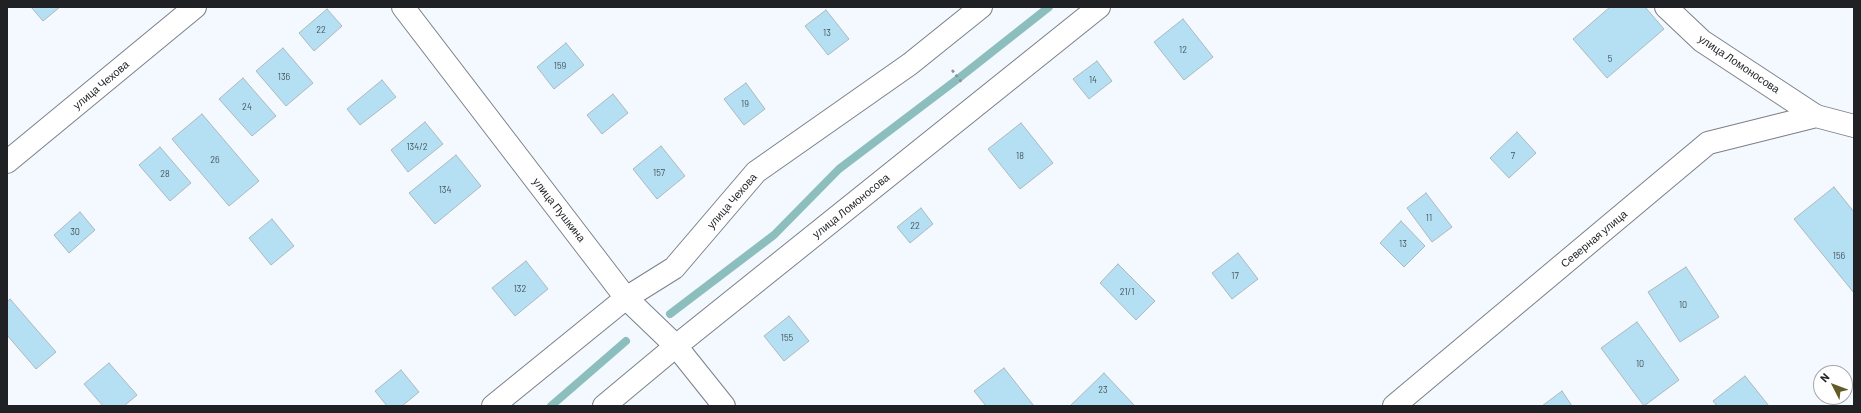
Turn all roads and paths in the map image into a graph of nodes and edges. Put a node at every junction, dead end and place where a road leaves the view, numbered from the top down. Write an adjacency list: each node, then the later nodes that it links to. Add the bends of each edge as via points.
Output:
1 (195, 7): 10 (street, улица Чехова)
2 (403, 7): 11 (street, улица Пушкина)
3 (981, 7): 11 (street, улица Чехова, via 910,64 756,172 674,268)
4 (1098, 7): 12 (street, улица Ломоносова)
5 (1666, 7): 8 (street, улица Ломоносова, via 1702,41)
6 (952, 70): 7 (path)
7 (965, 86)
8 (1816, 116): 9 (street); 16 (street, Северная улица, via 1708,143)
9 (1854, 126)
10 (7, 162)
11 (626, 298): 12 (street, улица Пушкина); 13 (street, улица Чехова)
12 (676, 346): 14 (street, улица Ломоносова); 15 (street, улица Пушкина)
13 (493, 406)
14 (604, 406)
15 (724, 406)
16 (1394, 406)

